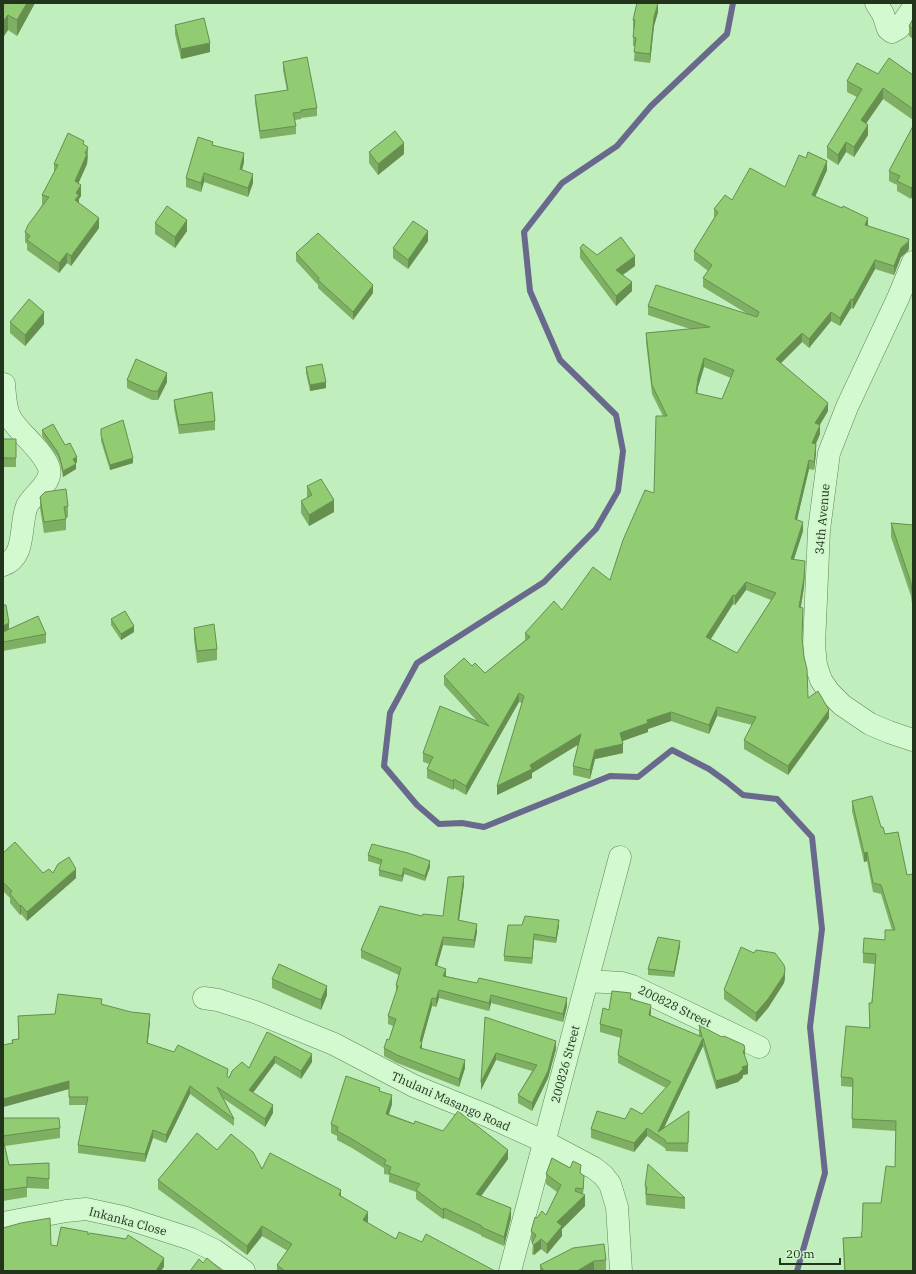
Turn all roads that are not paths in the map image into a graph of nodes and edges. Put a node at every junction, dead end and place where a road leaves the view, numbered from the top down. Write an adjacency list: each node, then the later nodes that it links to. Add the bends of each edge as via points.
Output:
1 (876, 3): 2 (street, via 891,32 899,28)
2 (913, 8)
3 (913, 262): 6 (street, 34th Avenue, via 847,407 829,453 819,530 814,645 816,666 821,680 842,705 870,724)
4 (4, 384): 5 (street, via 6,408 11,419 43,456 49,468 49,475 27,507 21,543 16,556)
5 (3, 565)
6 (913, 740)
7 (620, 856): 8 (street, 200826 Street)
8 (586, 982): 10 (street, 200828 Street, via 622,983 632,986); 11 (street, 200826 Street)
9 (204, 998): 11 (street, Thulani Masango Road, via 255,1012 334,1044 414,1086)
10 (759, 1047)
11 (545, 1142): 14 (street, 200826 Street); 15 (street, Thulani Masango Road, via 594,1168 610,1184 617,1207)
12 (3, 1223): 13 (street, Inkanka Close, via 86,1209 122,1217 190,1239 214,1250)
13 (244, 1271)
14 (510, 1271)
15 (621, 1271)

